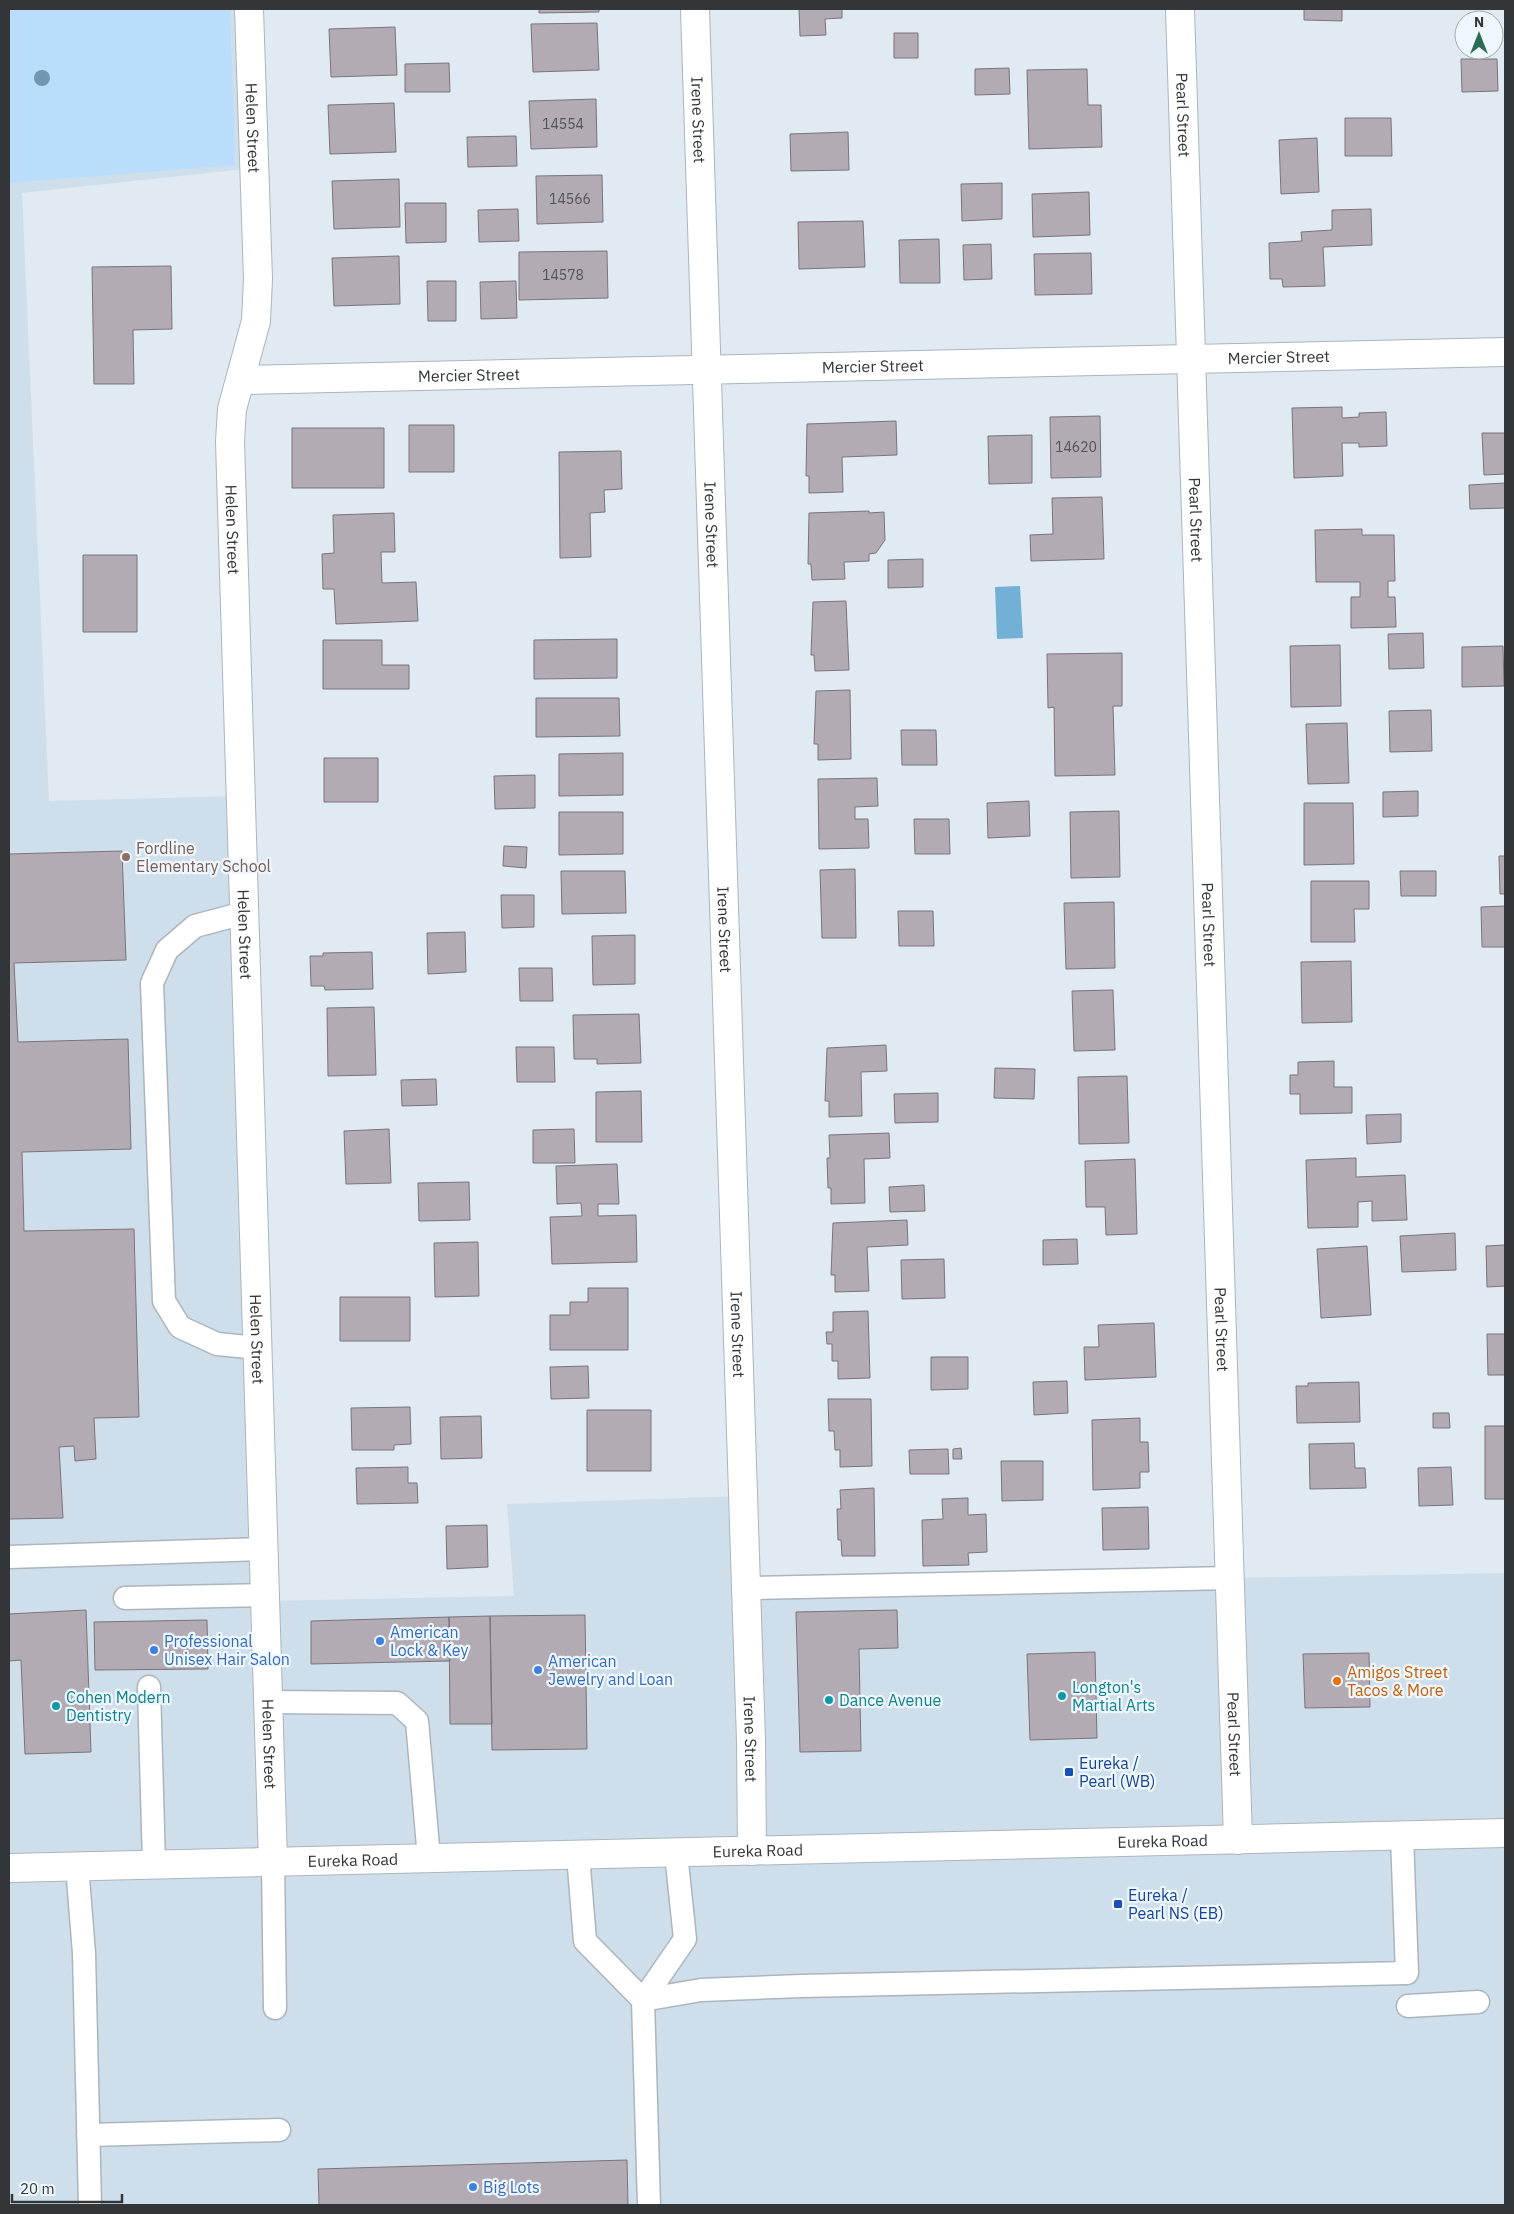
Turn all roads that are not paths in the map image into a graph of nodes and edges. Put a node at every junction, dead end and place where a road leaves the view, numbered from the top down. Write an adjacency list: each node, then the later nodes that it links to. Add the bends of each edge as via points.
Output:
1 (249, 9): 7 (street, Helen Street, via 258,280 256,321)
2 (695, 9): 6 (street, Irene Street)
3 (1180, 9): 5 (street, Pearl Street)
4 (1505, 352): 5 (street, Mercier Street)
5 (1191, 359): 6 (street, Mercier Street); 12 (street, Pearl Street)
6 (705, 370): 7 (street, Mercier Street); 13 (street, Irene Street)
7 (241, 380): 8 (street, Helen Street, via 232,410 230,441)
8 (244, 913): 9 (street, Helen Street); 9 (lane, via 195,926 167,950 152,983 164,1301 180,1327 217,1344)
9 (258, 1348): 10 (street, Helen Street)
10 (263, 1549): 11 (lane); 14 (street, Helen Street)
11 (9, 1557)
12 (1230, 1578): 13 (lane); 20 (street, Pearl Street)
13 (746, 1588): 21 (street, Irene Street)
14 (265, 1595): 15 (lane); 17 (street, Helen Street)
15 (125, 1598)
16 (149, 1687): 26 (lane)
17 (268, 1702): 24 (lane, via 397,1703 417,1721); 25 (street, Helen Street)
18 (1505, 1834): 19 (street, Eureka Road)
19 (1402, 1836): 20 (street, Eureka Road); 29 (lane, via 1407,1973 801,1986 701,1990)
20 (1238, 1840): 21 (street, Eureka Road)
21 (752, 1851): 22 (street, Eureka Road)
22 (676, 1853): 23 (street, Eureka Road); 29 (lane, via 685,1939)
23 (578, 1855): 24 (street, Eureka Road); 29 (lane, via 585,1941)
24 (429, 1858): 25 (street, Eureka Road)
25 (273, 1862): 26 (street, Eureka Road); 32 (lane)
26 (154, 1864): 27 (street, Eureka Road)
27 (77, 1866): 28 (street, Eureka Road); 34 (lane, via 84,1952)
28 (9, 1868)
29 (642, 2000): 36 (lane)
30 (1478, 2002): 31 (lane)
31 (1408, 2006)
32 (275, 2008)
33 (279, 2130): 34 (lane)
34 (88, 2135): 35 (lane)
35 (90, 2205)
36 (649, 2205)

